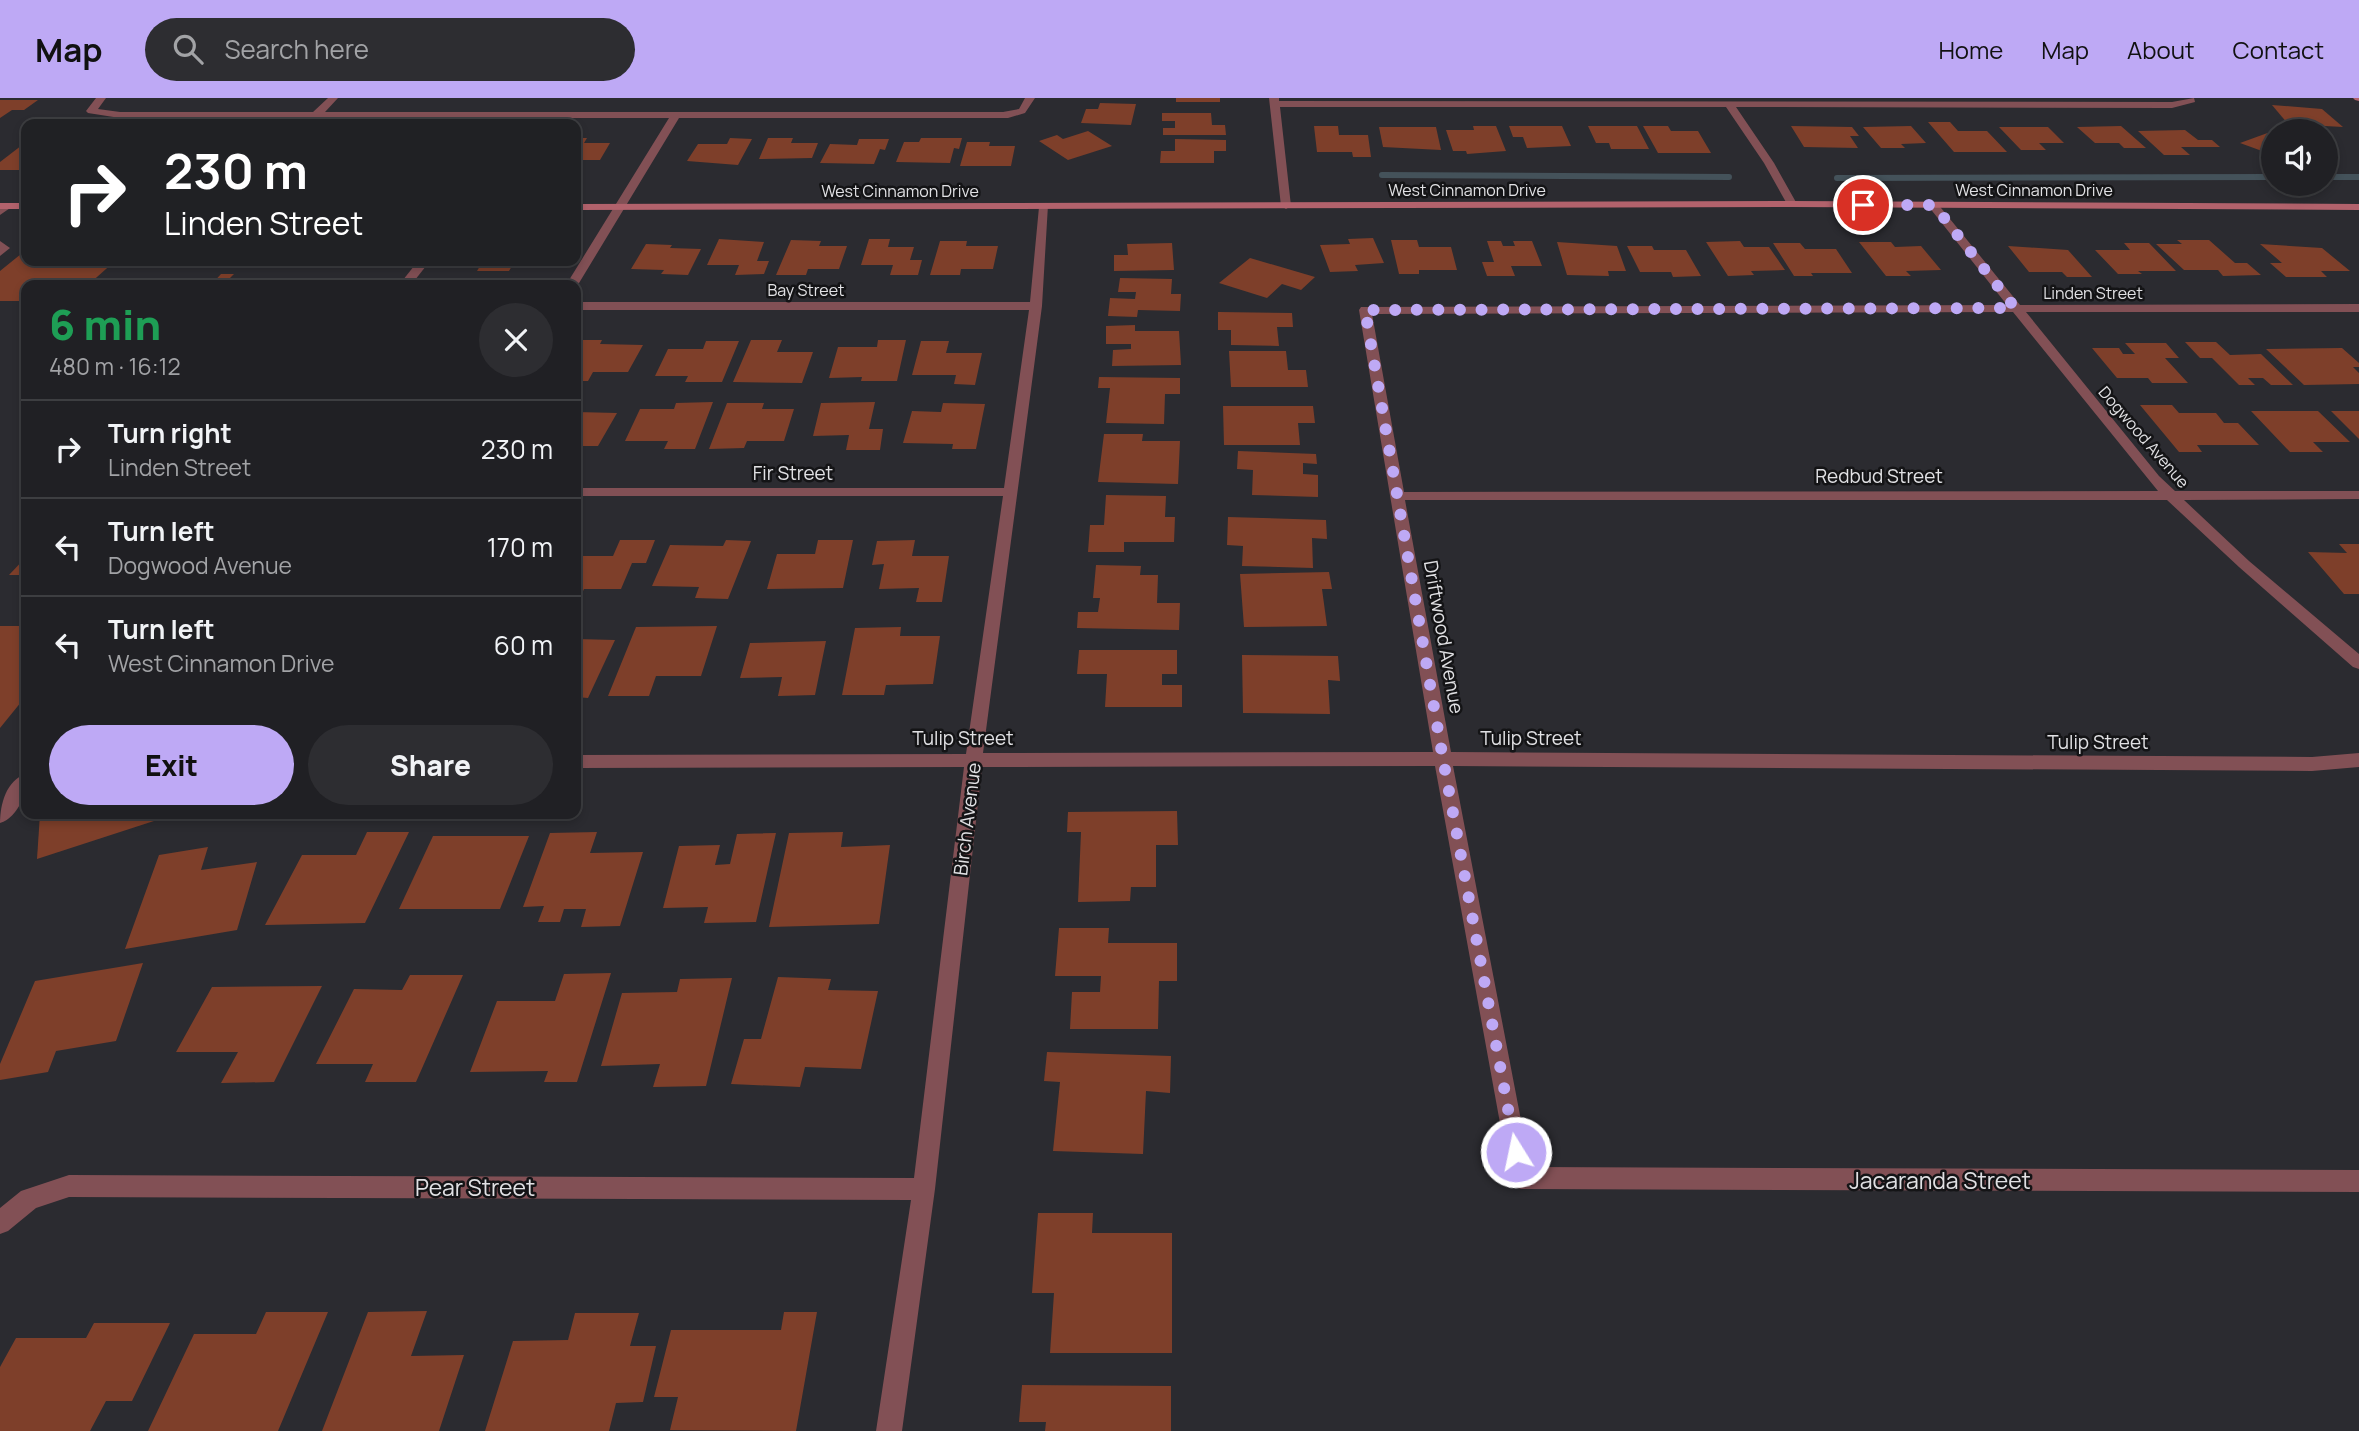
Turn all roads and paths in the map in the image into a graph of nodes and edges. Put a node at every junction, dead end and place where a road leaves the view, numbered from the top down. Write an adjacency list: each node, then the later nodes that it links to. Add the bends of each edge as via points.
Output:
1 (101, 98): 9 (street, via 91,111)
2 (333, 98): 9 (street)
3 (1030, 98): 10 (street, via 1022,113 998,115)
4 (2189, 100): 7 (street, via 2172,105)
5 (1274, 101): 6 (street); 14 (street)
6 (1584, 101): 8 (street)
7 (1864, 102): 8 (street)
8 (1730, 105): 11 (street)
9 (316, 115): 10 (street)
10 (676, 115): 16 (street)
11 (1792, 205): 12 (main road, West Cinnamon Drive); 14 (main road, West Cinnamon Drive)
12 (1934, 205): 18 (main road, West Cinnamon Drive); 27 (street, Dogwood Avenue)
13 (21, 206): 19 (main road)
14 (1286, 206): 17 (main road, West Cinnamon Drive)
15 (581, 207): 16 (main road, West Cinnamon Drive)
16 (621, 207): 17 (main road, West Cinnamon Drive); 24 (street)
17 (1044, 207): 26 (street, Birch Avenue)
18 (2359, 207)
19 (3, 208)
20 (0, 244): 21 (street, via 4,248)
21 (0, 253)
22 (420, 266): 23 (street)
23 (409, 280)
24 (575, 280)
25 (581, 306): 26 (street, Bay Street)
26 (1036, 306): 31 (street, Birch Avenue)
27 (2015, 308): 28 (street, Linden Street); 29 (street, Linden Street); 32 (street, Dogwood Avenue)
28 (2359, 308)
29 (1365, 310): 34 (street, Driftwood Avenue)
30 (581, 492): 31 (street, Fir Street)
31 (1010, 492): 36 (street, Birch Avenue)
32 (2170, 495): 33 (street, Redbud Street); 34 (street, Redbud Street); 35 (street, Dogwood Avenue)
33 (2359, 495)
34 (1399, 496): 37 (street, Driftwood Avenue)
35 (2359, 663)
36 (974, 759): 37 (street, Tulip Street); 39 (street, Tulip Street); 44 (street, Birch Avenue)
37 (1443, 759): 38 (street, Tulip Street, via 2299,764); 42 (street, Driftwood Avenue)
38 (2359, 760)
39 (581, 761)
40 (21, 788): 41 (street)
41 (0, 816)
42 (1521, 1178): 43 (street, Jacaranda Street)
43 (2359, 1181)
44 (924, 1189): 45 (street, Pear Street, via 69,1186 29,1199); 46 (street, Birch Avenue)
45 (0, 1223)
46 (890, 1431)

